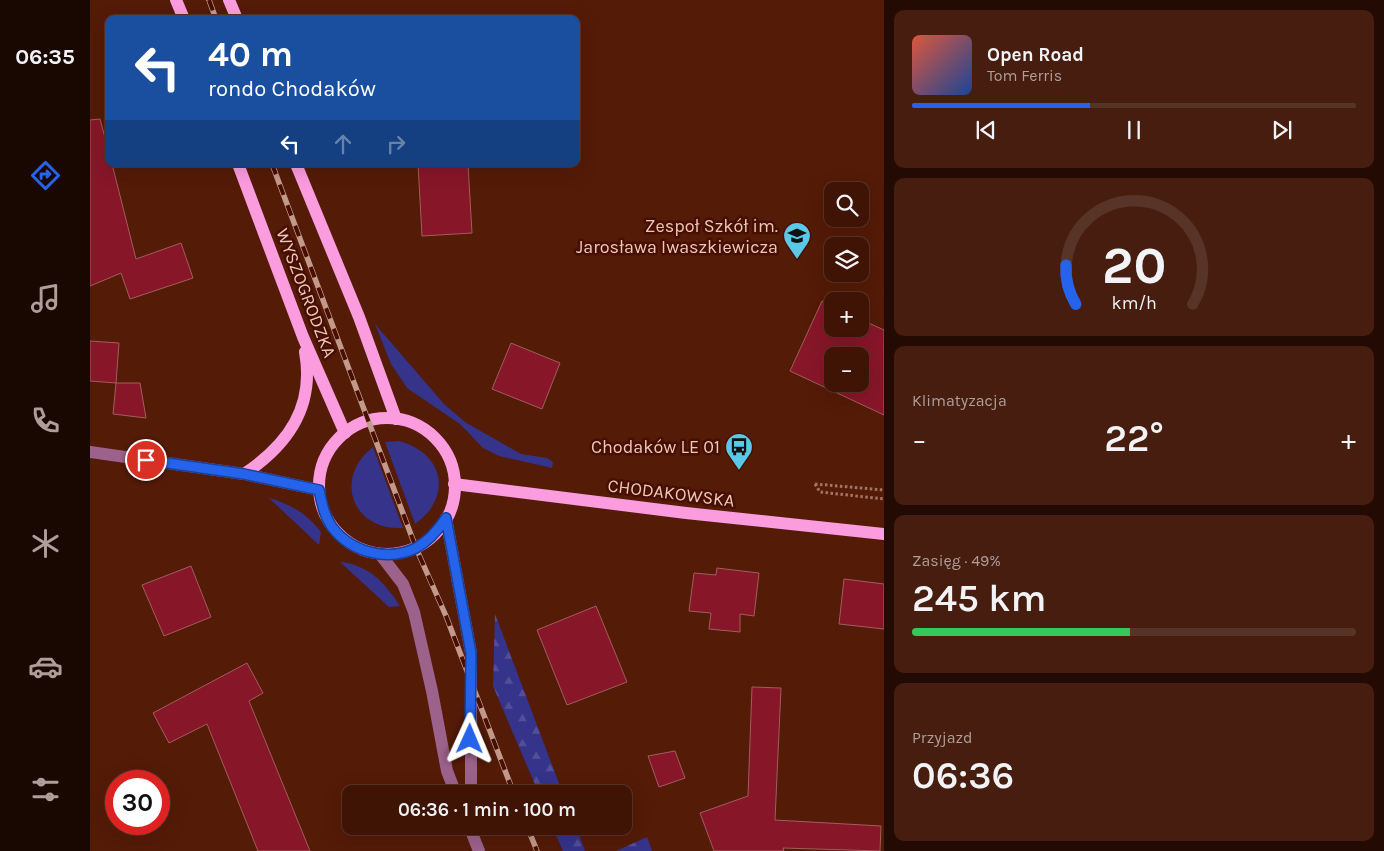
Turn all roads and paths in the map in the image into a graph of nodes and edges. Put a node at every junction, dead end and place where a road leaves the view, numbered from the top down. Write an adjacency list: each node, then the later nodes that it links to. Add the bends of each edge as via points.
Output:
1 (176, 0): 3 (main road)
2 (229, 0): 4 (main road)
3 (182, 15)
4 (235, 15)
5 (239, 167): 7 (main road, WYSZOGRODZKA)
6 (297, 167): 8 (main road)
7 (303, 337): 9 (main road, WYSZOGRODZKA); 11 (main road, via 306,391 298,416 285,439 267,459)
8 (396, 419): 9 (main road, via 370,421); 12 (main road, via 414,424 431,435 452,466)
9 (345, 433): 13 (main road, via 335,442 322,465)
10 (90, 452): 11 (street)
11 (244, 474): 13 (street)
12 (454, 484): 16 (main road, via 453,502); 17 (main road, CHODAKOWSKA)
13 (319, 490): 18 (main road, via 331,526 361,550)
14 (884, 490): 15 (path, via 815,484 820,492)
15 (884, 499)
16 (446, 518): 18 (main road, via 434,535 416,548 399,554); 20 (street, via 471,653)
17 (884, 534)
18 (380, 554): 19 (street, via 403,584 414,612)
19 (452, 785)
20 (472, 785)
21 (473, 835): 23 (street)
22 (476, 835): 23 (street)
23 (478, 849)

